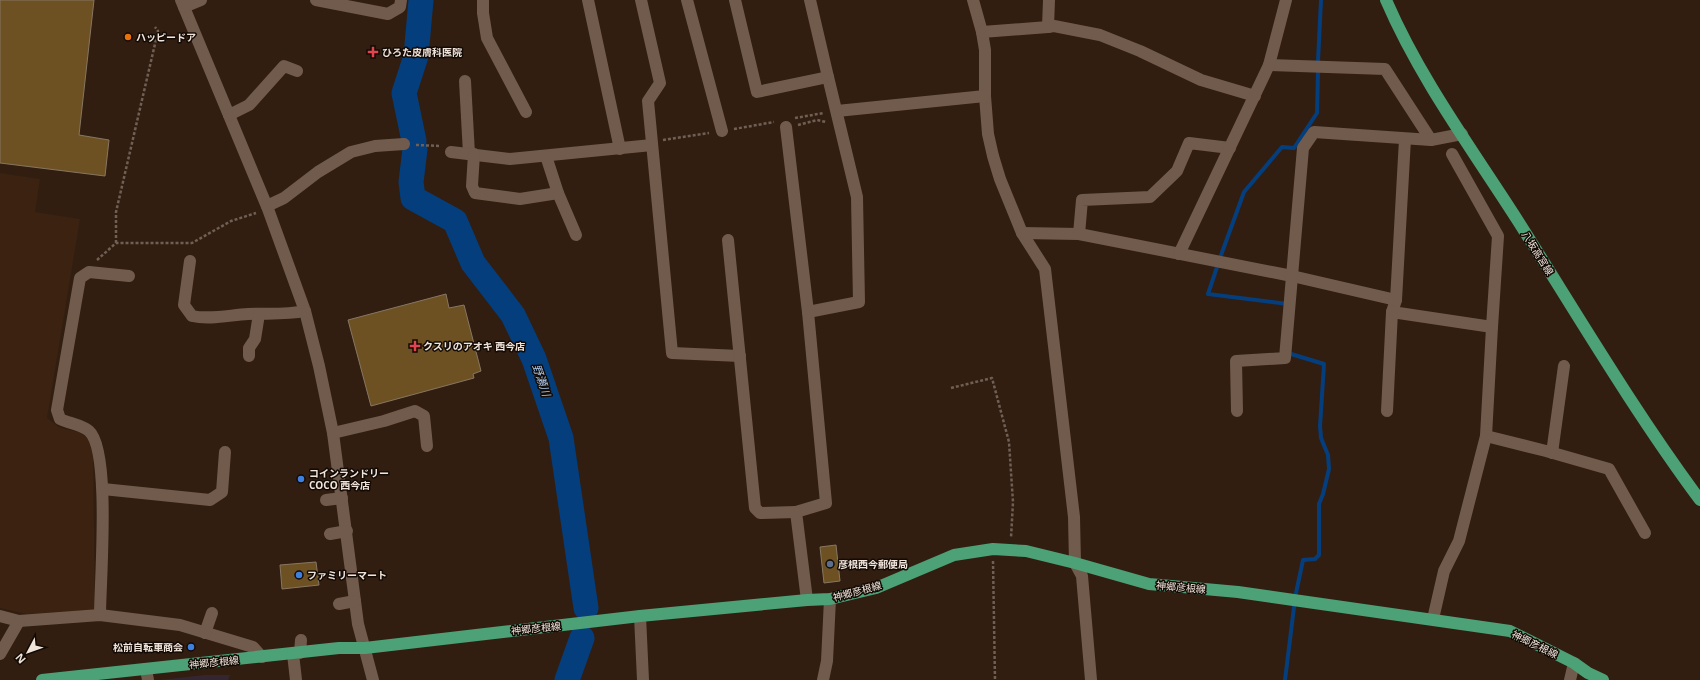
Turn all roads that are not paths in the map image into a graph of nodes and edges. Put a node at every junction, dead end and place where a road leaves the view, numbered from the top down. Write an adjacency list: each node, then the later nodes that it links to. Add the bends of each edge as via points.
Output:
1 (201, 0): 14 (street)
2 (316, 0): 3 (street, via 388,14 400,7)
3 (401, 0)
4 (483, 0): 23 (street, via 487,38)
5 (588, 0): 34 (street)
6 (641, 0): 32 (street, via 660,83 648,102)
7 (687, 0): 27 (street)
8 (735, 0): 19 (street, via 758,92)
9 (810, 0): 19 (street)
10 (973, 0): 16 (street)
11 (1050, 0): 15 (street)
12 (1286, 0): 17 (street)
13 (1386, 0): 28 (main road, 八坂高宮線, via 1420,65)
14 (182, 4): 24 (street)
15 (1048, 27): 16 (street); 22 (street, via 1100,35 1201,80)
16 (982, 32): 21 (street, via 985,50)
17 (1269, 66): 22 (street); 30 (street, via 1385,69)
18 (297, 71): 24 (street, via 284,66 250,105)
19 (828, 77): 25 (street)
20 (466, 81): 36 (street)
21 (985, 96): 25 (street); 41 (street, via 988,134 993,156)
22 (1255, 96): 33 (street)
23 (526, 112)
24 (229, 115): 40 (street)
25 (838, 116): 51 (street, via 857,197 859,302)
26 (784, 123): 51 (street)
27 (722, 131)
28 (1462, 134): 30 (street); 68 (main road, 八坂高宮線, via 1611,367)
29 (1406, 139): 30 (street); 48 (street, via 1314,132 1303,148); 49 (street)
30 (1431, 140)
31 (404, 144): 40 (street, via 375,146 351,152 318,172 284,198)
32 (652, 144): 34 (street); 56 (street, via 672,353)
33 (1230, 148): 42 (street, via 1189,143 1177,171 1150,197 1082,200); 45 (street)
34 (620, 149): 38 (street)
35 (451, 152): 36 (street)
36 (472, 154): 38 (street, via 510,159); 39 (street, via 472,186 475,193 520,199)
37 (1452, 154): 54 (street, via 1498,236)
38 (546, 156): 39 (street)
39 (558, 193): 43 (street)
40 (263, 209): 50 (street)
41 (1022, 233): 42 (street); 73 (street, via 1045,269 1074,517)
42 (1079, 234): 45 (street)
43 (576, 235)
44 (728, 240): 56 (street)
45 (1179, 254): 48 (street)
46 (190, 261): 53 (street, via 184,305 192,316 200,318)
47 (129, 276): 65 (street, via 89,272 80,278 57,410 60,419 88,430 93,437)
48 (1292, 276): 49 (street); 58 (street, via 1285,358 1236,360)
49 (1396, 300): 52 (street)
50 (305, 311): 53 (street); 60 (street)
51 (808, 312): 69 (street, via 826,503)
52 (1392, 312): 54 (street); 59 (street)
53 (259, 314): 55 (street)
54 (1492, 327): 61 (street)
55 (249, 356)
56 (740, 356): 69 (street, via 755,508 760,513)
57 (1564, 366): 64 (street)
58 (1237, 411)
59 (1387, 411)
60 (333, 433): 62 (street, via 415,411 424,416); 66 (street)
61 (1486, 436): 64 (street); 82 (street, via 1459,541 1444,570)
62 (427, 446)
63 (225, 452): 65 (street, via 222,492 210,500)
64 (1552, 453): 72 (street, via 1608,469)
65 (103, 489): 79 (street)
66 (342, 498): 67 (street); 70 (street)
67 (326, 500)
68 (1700, 500)
69 (796, 512): 75 (street)
70 (347, 531): 71 (street); 76 (street)
71 (330, 534)
72 (1645, 534)
73 (1075, 563): 74 (main road, 神郷彦根線, via 1026,552 993,549 954,555 876,588); 82 (main road, 神郷彦根線, via 1149,584 1238,592 1388,615); 97 (street, via 1082,576)
74 (830, 599): 75 (main road, 神郷彦根線); 96 (street, via 827,661)
75 (807, 600): 81 (main road, 神郷彦根線)
76 (355, 601): 77 (street); 86 (street)
77 (339, 604)
78 (212, 613): 84 (street)
79 (100, 615): 83 (street); 84 (street, via 181,622)
80 (0, 616): 83 (street)
81 (640, 616): 86 (main road, 神郷彦根線); 95 (street)
82 (1433, 619): 90 (main road, 神郷彦根線, via 1510,631)
83 (19, 621): 88 (street)
84 (204, 633): 89 (street, via 253,647)
85 (301, 640): 87 (street)
86 (365, 648): 87 (main road, 神郷彦根線); 94 (street)
87 (296, 653): 89 (main road, 神郷彦根線); 93 (street)
88 (0, 654)
89 (262, 657): 91 (main road, 神郷彦根線)
90 (1574, 663): 98 (street); 99 (main road, 神郷彦根線)
91 (147, 675): 92 (main road, 神郷彦根線)
92 (42, 680)
93 (296, 680)
94 (373, 680)
95 (643, 680)
96 (823, 680)
97 (1091, 680)
98 (1570, 680)
99 (1603, 680)

